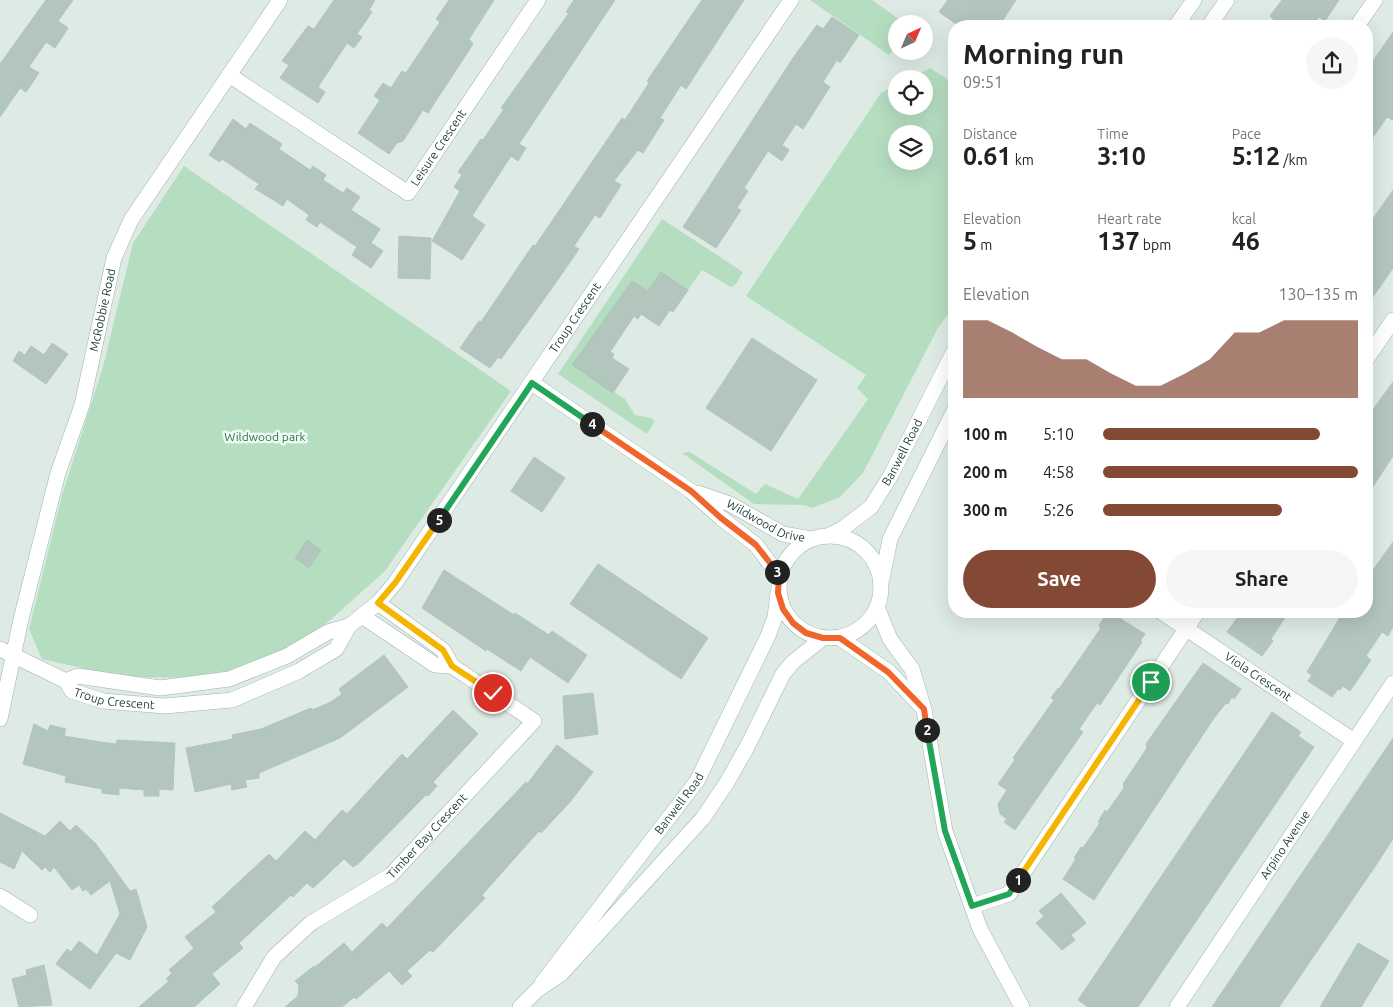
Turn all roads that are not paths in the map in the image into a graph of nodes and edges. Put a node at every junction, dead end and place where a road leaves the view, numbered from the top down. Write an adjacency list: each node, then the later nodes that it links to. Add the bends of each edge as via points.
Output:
1 (280, 0): 10 (street, McRobbie Road)
2 (538, 0): 10 (street, Leisure Crescent, via 408,193)
3 (791, 0): 14 (street, Troup Crescent)
4 (1194, 0): 7 (street)
5 (1226, 0): 8 (street)
6 (1375, 0): 9 (street)
7 (1180, 20)
8 (1213, 20)
9 (1361, 20)
10 (230, 75): 31 (street, McRobbie Road, via 131,220 114,258 82,405 58,474)
11 (1393, 320): 12 (street)
12 (1373, 350)
13 (948, 363): 17 (street, Banwell Road, via 891,475 871,507 848,526)
14 (532, 383): 16 (street, Wildwood Drive); 22 (street, Troup Crescent)
15 (948, 423): 20 (street, via 890,539)
16 (691, 491): 18 (street, Wildwood Drive, via 730,504 783,534); 19 (street, Wildwood Drive, via 756,545)
17 (828, 536): 18 (street); 20 (street, via 845,538 872,558 879,573)
18 (811, 539): 19 (street, via 797,547)
19 (779, 576): 21 (street)
20 (881, 590): 23 (street)
21 (778, 593): 29 (street, via 783,609 793,623 806,633); 41 (street, Banwell Road, via 775,617 768,636 696,781)
22 (378, 603): 24 (street, Troup Crescent); 32 (street, Timber Bay Crescent, via 443,650)
23 (877, 606): 30 (street, via 856,632); 35 (street, via 890,639 912,669)
24 (362, 616): 27 (street, Troup Crescent); 32 (street, Timber Bay Crescent, via 435,665)
25 (1170, 618): 28 (street, Viola Crescent)
26 (1193, 618): 28 (street)
27 (349, 626): 33 (street, Troup Crescent, via 328,632 287,656 229,679 160,688 78,676); 33 (street, Troup Crescent, via 336,649 299,672 232,700 165,706 103,701 72,690)
28 (1186, 629): 37 (street, Viola Crescent); 39 (street, via 1009,894)
29 (823, 638): 30 (street); 41 (street, Banwell Road, via 783,674 747,747 703,818 561,974)
30 (840, 638): 35 (street, via 888,672)
31 (6, 653): 33 (street); 36 (street)
32 (452, 666): 42 (street, Timber Bay Crescent, via 534,721 391,875 311,923 274,957)
33 (66, 681)
34 (1393, 683): 37 (street, Arpino Avenue)
35 (924, 709): 39 (street, via 945,831)
36 (0, 719)
37 (1354, 741): 45 (street, Arpino Avenue)
38 (0, 896): 40 (street)
39 (972, 906): 44 (street, via 980,928)
40 (30, 915)
41 (537, 990): 43 (street, Banwell Road)
42 (244, 1007)
43 (520, 1007)
44 (1022, 1007)
45 (1177, 1007)

